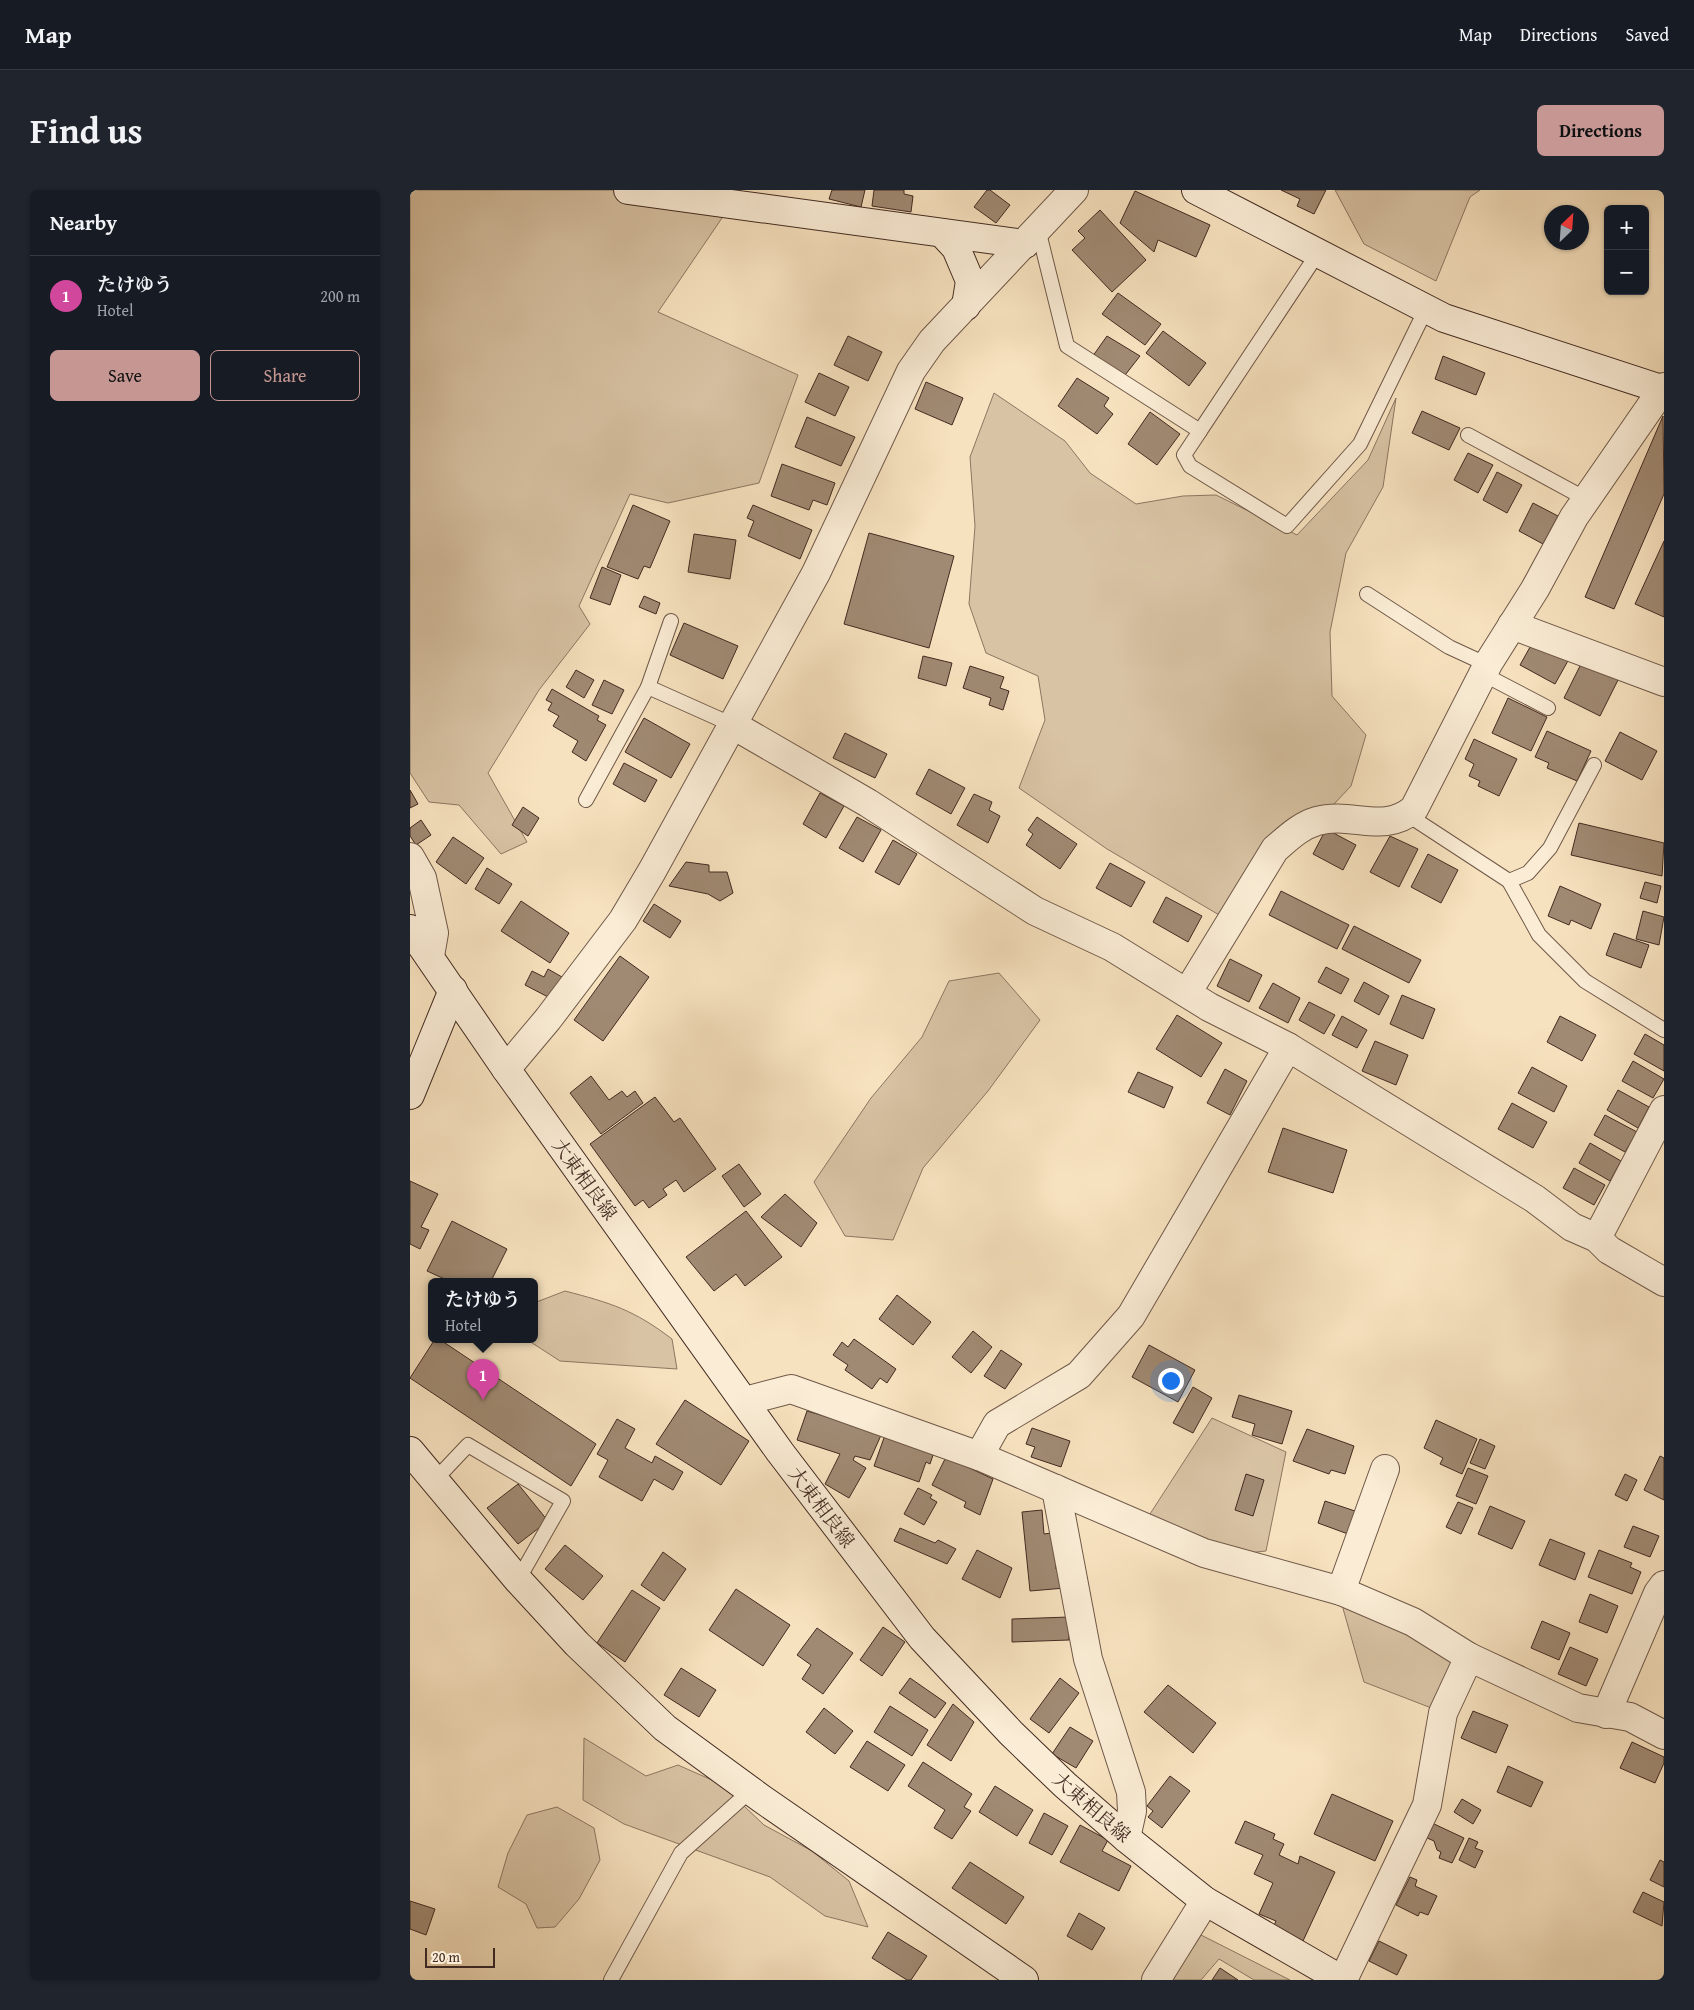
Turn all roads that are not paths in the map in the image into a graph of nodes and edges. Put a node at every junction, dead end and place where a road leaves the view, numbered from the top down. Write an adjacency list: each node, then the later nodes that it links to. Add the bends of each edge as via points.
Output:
1 (628, 190): 4 (street)
2 (1074, 190): 5 (street)
3 (1196, 190): 6 (street)
4 (942, 233): 5 (street); 7 (street, via 956,248 970,281)
5 (1032, 236): 7 (street); 10 (lane, via 1067,346)
6 (1318, 253): 8 (street); 10 (lane)
7 (966, 306): 20 (street, via 932,341 911,371 816,573)
8 (1426, 309): 9 (street, via 1444,318); 10 (lane, via 1360,444 1287,526 1190,466 1184,455)
9 (1664, 389): 12 (street)
10 (1200, 431)
11 (1468, 434): 12 (lane)
12 (1586, 499): 15 (street)
13 (1367, 594): 16 (lane)
14 (671, 621): 18 (lane)
15 (1512, 625): 16 (street); 17 (street)
16 (1485, 670): 19 (lane); 23 (street)
17 (1664, 682)
18 (648, 687): 20 (lane); 22 (lane)
19 (1548, 708)
20 (733, 724): 29 (street, via 868,803 1035,911 1112,947); 32 (street, via 622,920 548,1020)
21 (1594, 765): 25 (lane, via 1550,848 1528,873)
22 (586, 800)
23 (1408, 815): 25 (lane); 29 (street, via 1387,822 1335,818 1316,821 1296,831 1275,849)
24 (410, 858): 27 (street, via 422,878 434,933)
25 (1509, 882): 30 (lane, via 1539,935 1585,981)
26 (410, 929): 27 (street, 大東相良線)
27 (430, 956): 28 (street, 大東相良線)
28 (453, 990): 32 (street, 大東相良線); 33 (street)
29 (1187, 993): 31 (street)
30 (1664, 1030)
31 (1288, 1047): 35 (street, via 1535,1200 1572,1227); 39 (street, via 1131,1316 1079,1375 997,1424)
32 (506, 1069): 37 (street, 大東相良線)
33 (410, 1095)
34 (1664, 1110): 35 (street)
35 (1597, 1238): 36 (street, via 1609,1250)
36 (1664, 1282)
37 (745, 1400): 39 (street, via 791,1389); 50 (street, 大東相良線, via 780,1452 922,1638 1065,1785)
38 (410, 1451): 41 (street)
39 (979, 1456): 42 (street)
40 (1385, 1469): 45 (street)
41 (434, 1481): 43 (street); 43 (lane, via 468,1445 563,1501)
42 (1056, 1489): 45 (street, via 1204,1553); 50 (street, via 1088,1659 1131,1792 1132,1811)
43 (518, 1580): 49 (street, via 577,1644 665,1728)
44 (1664, 1585): 47 (street)
45 (1341, 1591): 46 (street, via 1413,1622)
46 (1469, 1657): 47 (street, via 1578,1708); 55 (street, via 1442,1712 1427,1805)
47 (1606, 1714): 48 (street, via 1630,1717)
48 (1664, 1735)
49 (750, 1791): 52 (lane, via 681,1853); 53 (street)
50 (1126, 1838): 51 (street, 大東相良線)
51 (1206, 1901): 54 (street); 55 (street, 大東相良線)
52 (611, 1980)
53 (1024, 1980)
54 (1156, 1980)
55 (1342, 1980)

